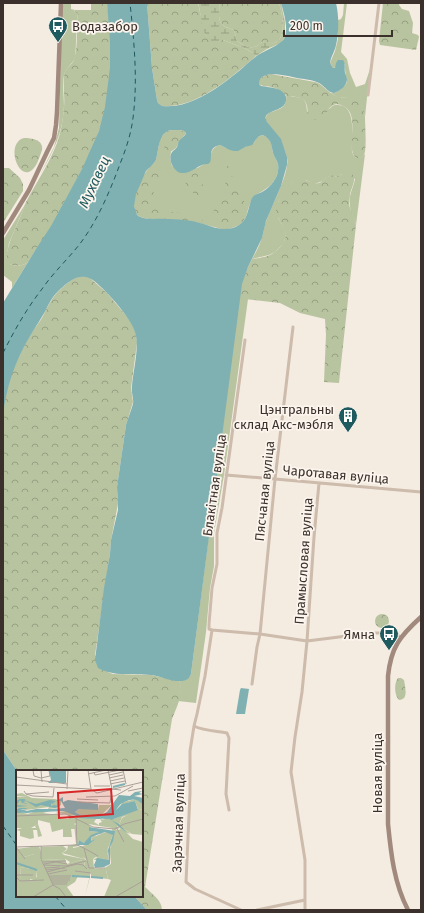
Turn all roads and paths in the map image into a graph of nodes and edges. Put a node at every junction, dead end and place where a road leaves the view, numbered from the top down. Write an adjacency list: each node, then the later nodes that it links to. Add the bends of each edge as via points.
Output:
1 (61, 3): 4 (street, via 54,138 32,184)
2 (379, 3): 3 (street)
3 (368, 95)
4 (3, 233)
5 (293, 327): 8 (street, Пясчаная вуліца)
6 (245, 340): 7 (street, Блакітная вуліца)
7 (226, 475): 8 (street, Чаротавая вуліца); 12 (street, Блакітная вуліца, via 216,534 217,564 209,624 209,629)
8 (275, 479): 9 (street, Чаротавая вуліца); 13 (street, Пясчаная вуліца)
9 (319, 483): 10 (street, Чаротавая вуліца); 15 (street, Прамысловая вуліца)
10 (421, 492)
11 (421, 617): 14 (street, Новая вуліца)
12 (212, 630): 13 (street); 17 (street, Блакітная вуліца)
13 (260, 634): 15 (street); 16 (street, Пясчаная вуліца)
14 (401, 637): 15 (street, via 393,633 372,633); 23 (street, Новая вуліца, via 392,652 388,676 388,824 394,871)
15 (307, 641): 19 (street, Прамысловая вуліца, via 291,772 305,860)
16 (252, 684)
17 (194, 726): 18 (street, via 228,733 226,794); 20 (street, Зарэчная вуліца, via 190,751 186,882 195,889)
18 (229, 810)
19 (305, 900): 21 (street); 22 (street, Прамысловая вуліца)
20 (241, 910)
21 (257, 910)
22 (305, 910)
23 (408, 910)

